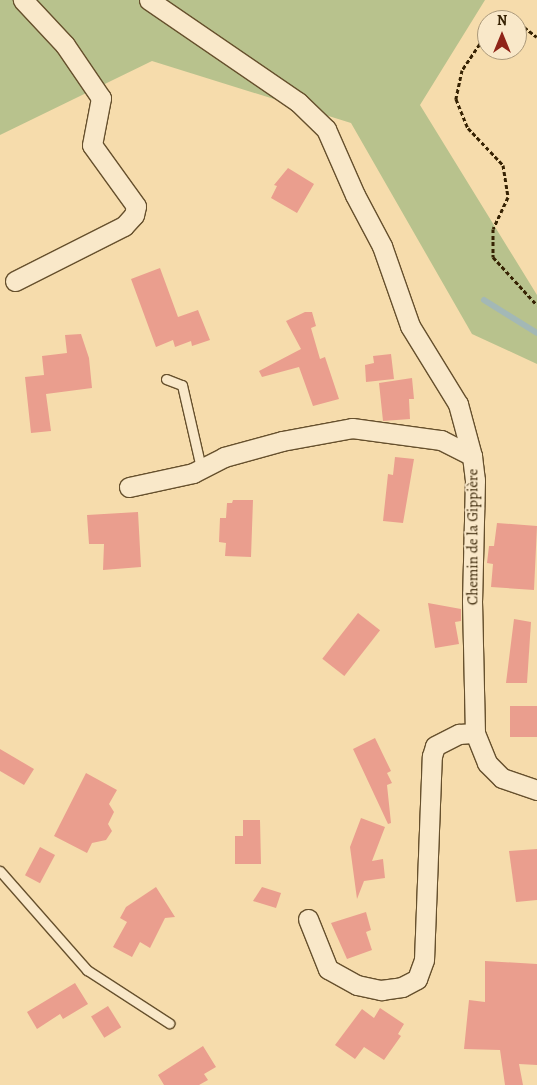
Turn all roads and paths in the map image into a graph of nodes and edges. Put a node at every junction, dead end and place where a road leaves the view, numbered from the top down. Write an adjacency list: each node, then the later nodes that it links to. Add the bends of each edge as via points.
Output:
1 (23, 0): 6 (street, via 65,45 101,98 92,145 136,206 134,215 124,226)
2 (149, 0): 9 (street, via 282,91 326,128 355,195 382,246 410,326 458,404)
3 (527, 29): 4 (path)
4 (537, 37)
5 (477, 48): 7 (path, via 462,70 456,99 468,128 504,165 508,197 493,229 493,257)
6 (15, 281)
7 (537, 305)
8 (166, 380): 10 (lane, via 182,385)
9 (472, 456): 10 (street, Chemin de la Gippière, via 441,440 352,428 282,441 224,457); 12 (street, Chemin de la Gippière, via 475,480 472,601)
10 (201, 468): 11 (street, Chemin de la Gippière)
11 (129, 487)
12 (475, 733): 13 (street, Chemin de la Gippière, via 487,763 502,778); 15 (street, via 458,734 436,746 432,756 424,960 417,979 402,987 381,990 357,985 328,969)
13 (537, 790)
14 (0, 871): 16 (lane, via 87,970)
15 (308, 919)
16 (169, 1023)

